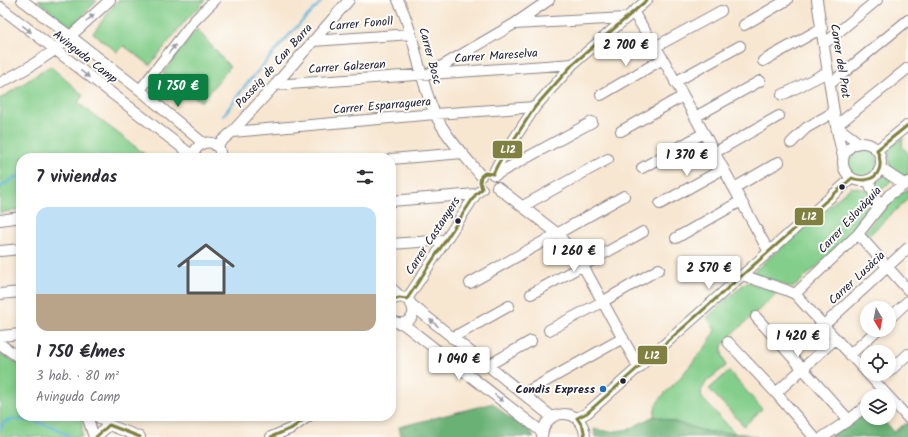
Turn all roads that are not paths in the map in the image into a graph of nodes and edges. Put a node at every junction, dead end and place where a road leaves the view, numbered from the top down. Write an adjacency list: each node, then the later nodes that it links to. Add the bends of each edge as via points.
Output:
1 (22, 0): 19 (street, Avinguda Camp)
2 (110, 0): 19 (street, one-way to 2)
3 (215, 0): 36 (street, one-way to 3, via 193,22)
4 (349, 0): 20 (street, Passeig de Can Barra)
5 (398, 0): 18 (street, Carrer Bosc)
6 (549, 0): 15 (street, Carrer Galzeran)
7 (647, 0): 13 (street)
8 (787, 0): 16 (street)
9 (818, 0): 17 (street, Carrer del Prat)
10 (877, 0): 21 (street)
11 (0, 7): 24 (street, Avinguda Camp, one-way to 24)
12 (720, 11): 23 (street)
13 (630, 15): 15 (street); 23 (street); 27 (street)
14 (908, 20): 34 (street)
15 (514, 24): 30 (street, Carrer Galzeran)
16 (744, 25)
17 (822, 28): 21 (street, Carrer del Prat); 26 (street)
18 (411, 34): 20 (street, Carrer Fonoll); 30 (street, Carrer Bosc)
19 (70, 36): 24 (street); 36 (street, Avinguda Camp)
20 (313, 41): 35 (street, Passeig de Can Barra)
21 (824, 44): 29 (street, Carrer del Prat)
22 (740, 46): 31 (street)
23 (655, 47): 25 (street)
24 (55, 50): 33 (street); 56 (street, Avinguda Camp, one-way to 56)
25 (663, 59): 31 (street); 37 (street)
26 (763, 61)
27 (573, 64): 30 (street, Carrer Mareselva); 40 (street)
28 (908, 68): 47 (street)
29 (828, 72): 34 (street, Carrer del Prat); 38 (street)
30 (424, 74): 35 (street, Carrer Galzeran); 42 (street, Carrer Bosc, via 427,95)
31 (676, 82): 39 (street)
32 (760, 82): 44 (street)
33 (0, 83)
34 (830, 84): 41 (street, Carrer del Prat)
35 (275, 85): 49 (street, Passeig de Can Barra)
36 (140, 90): 51 (street, Avinguda Camp)
37 (601, 94)
38 (782, 95)
39 (683, 96): 44 (street); 48 (street)
40 (535, 107): 42 (street, Carrer Esparraguera); 68 (street, via 498,164)
41 (834, 112): 47 (street, Carrer del Prat); 52 (street, via 806,128)
42 (435, 114): 49 (street, Carrer Esparraguera); 59 (street, Carrer Bosc, via 447,135)
43 (779, 116): 60 (street)
44 (696, 117): 50 (street)
45 (592, 122): 68 (street)
46 (908, 125): 55 (street)
47 (836, 126): 53 (street); 61 (street, Carrer del Prat)
48 (621, 131)
49 (232, 132): 54 (street, Passeig de Can Barra)
50 (704, 133): 60 (street); 65 (street)
51 (203, 143): 54 (street, via 213,143); 57 (street)
52 (791, 143)
53 (859, 143): 55 (street, via 870,144); 61 (street, via 848,149)
54 (216, 146): 58 (street)
55 (877, 150): 66 (street, via 880,155)
56 (188, 153)
57 (194, 153)
58 (220, 153)
59 (463, 153): 62 (street); 69 (street, Carrer Bosc)
60 (714, 153): 67 (street)
61 (843, 157): 70 (street, via 845,171)
62 (396, 159)
63 (608, 159): 80 (street)
64 (779, 162): 74 (street)
65 (642, 168)
66 (880, 168): 71 (street, via 877,174); 72 (street)
67 (723, 169): 74 (street); 79 (street)
68 (494, 175): 69 (street, via 485,173); 73 (street)
69 (481, 176): 75 (street)
70 (852, 178): 71 (street); 93 (street)
71 (868, 180): 81 (street)
72 (906, 183): 81 (street, Carrer Eslovàquia, via 889,195)
73 (497, 187): 75 (street); 80 (street)
74 (734, 188): 78 (street)
75 (479, 191): 77 (street); 88 (street, Carrer Castanyers)
76 (624, 196): 85 (street)
77 (396, 200)
78 (741, 201): 87 (street); 93 (street)
79 (660, 204)
80 (523, 206): 85 (street)
81 (879, 207): 86 (street, Carrer Eslovàquia)
82 (16, 218): 83 (street)
83 (0, 220)
84 (643, 232): 94 (street)
85 (558, 234): 94 (street); 98 (street)
86 (858, 234): 95 (street); 104 (street, Carrer Eslovàquia)
87 (676, 238)
88 (446, 240): 89 (street); 106 (street, Carrer Castanyers)
89 (396, 244)
90 (908, 248): 95 (street, Carrer Lusàcia)
91 (16, 249): 92 (street)
92 (0, 251)
93 (769, 252): 97 (street)
94 (583, 266): 103 (street); 108 (street)
95 (887, 268): 99 (street); 114 (street, Carrer Lusàcia)
96 (659, 269): 108 (street)
97 (742, 276): 104 (street); 131 (street)
98 (470, 283)
99 (908, 290)
100 (16, 292): 102 (street)
101 (396, 292): 106 (street)
102 (0, 294)
103 (531, 294)
104 (795, 294): 114 (street)
105 (396, 299): 106 (street)
106 (407, 301): 112 (street, Carrer Castanyers, via 413,311 411,318 407,322); 119 (street, one-way to 106)
107 (908, 301): 110 (street)
108 (602, 302): 115 (street); 120 (street)
109 (509, 306): 119 (street)
110 (896, 312)
111 (756, 317): 132 (street)
112 (396, 321)
113 (396, 323): 147 (street, one-way to 147)
114 (824, 326): 121 (street)
115 (549, 330)
116 (16, 334): 117 (street)
117 (0, 336)
118 (869, 337): 127 (street)
119 (452, 338): 129 (street)
120 (623, 338): 131 (street); 136 (street)
121 (835, 339): 127 (street); 132 (street)
122 (531, 341): 129 (street)
123 (728, 342): 135 (street)
124 (0, 344): 126 (street)
125 (908, 354): 128 (street)
126 (16, 355)
127 (850, 355): 130 (street)
128 (896, 365)
129 (487, 366): 136 (street)
130 (860, 366)
131 (639, 368): 141 (street, via 588,413)
132 (802, 369): 135 (street); 142 (street)
133 (876, 383): 134 (street)
134 (880, 389)
135 (776, 393): 153 (street)
136 (523, 394): 140 (street)
137 (896, 404): 139 (street)
138 (860, 411): 142 (street)
139 (907, 414)
140 (552, 417): 141 (street, via 569,414); 147 (street, via 544,426)
141 (577, 418): 152 (street, via 585,430)
142 (849, 420): 154 (street)
143 (89, 421): 148 (street)
144 (104, 421): 146 (street)
145 (302, 421): 151 (street)
146 (109, 425): 148 (street); 149 (street); 150 (street)
147 (542, 434)
148 (95, 437)
149 (108, 437)
150 (140, 437)
151 (271, 437)
152 (585, 437)
153 (814, 437)
154 (823, 437)

